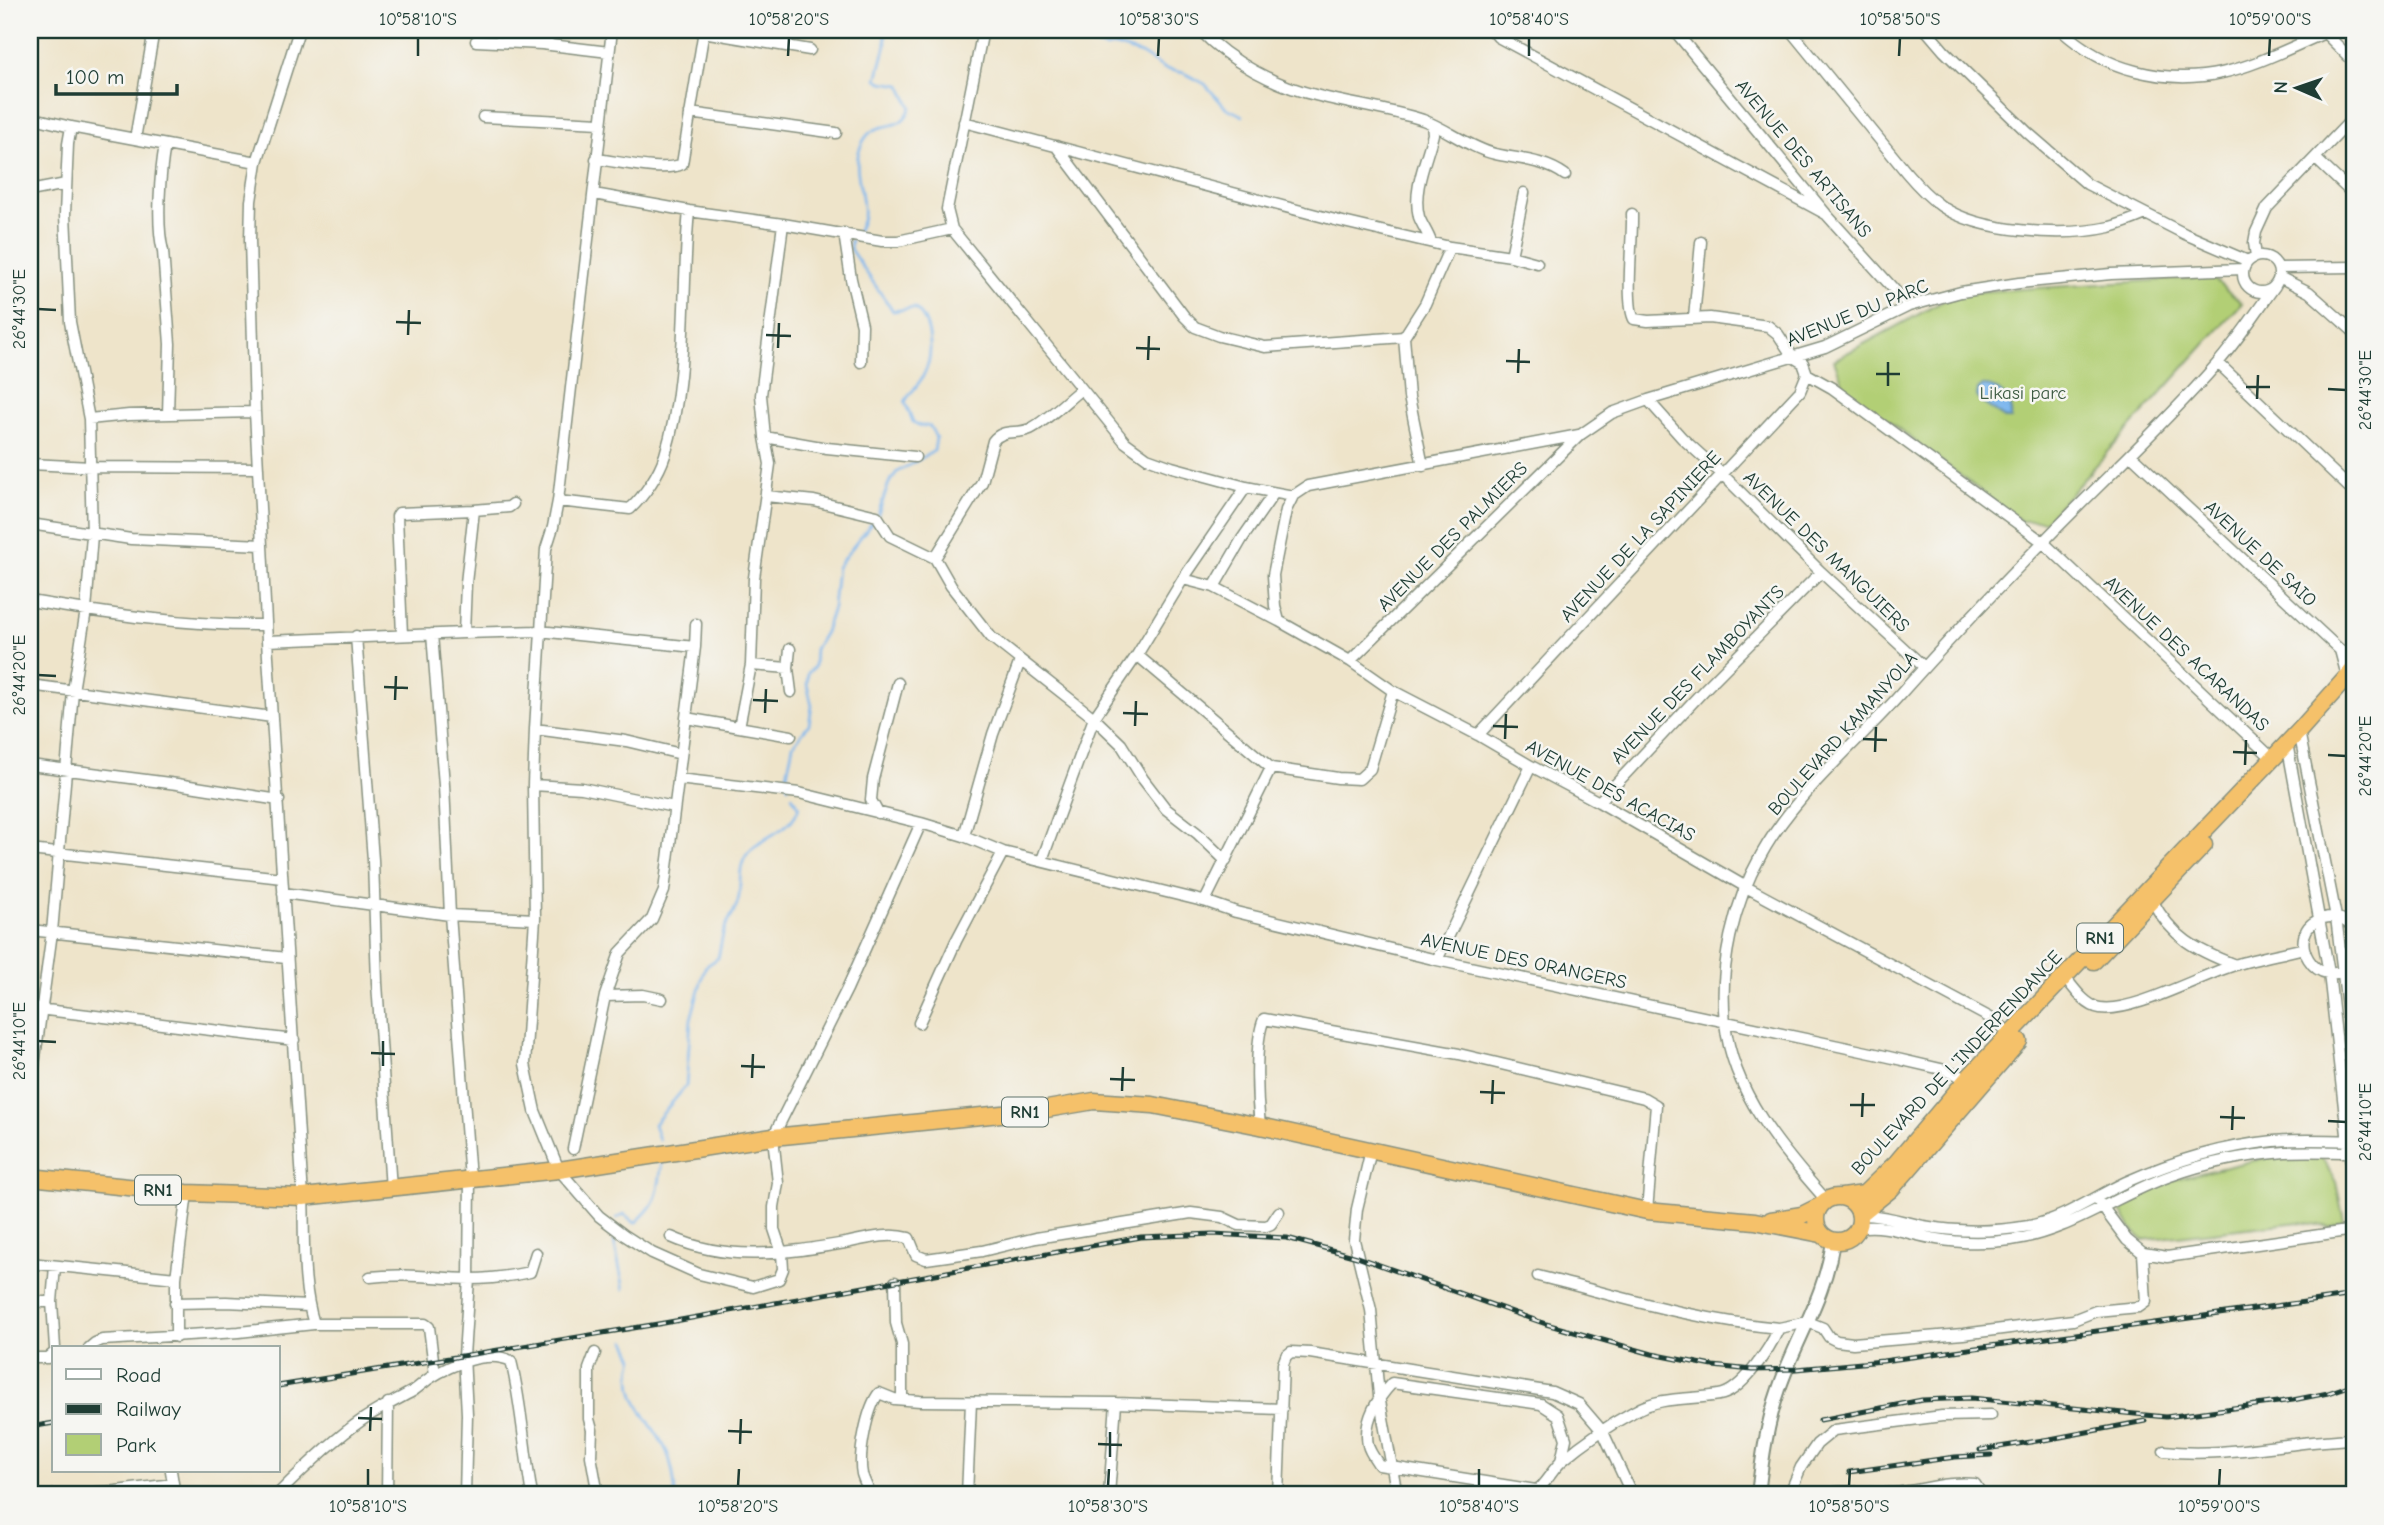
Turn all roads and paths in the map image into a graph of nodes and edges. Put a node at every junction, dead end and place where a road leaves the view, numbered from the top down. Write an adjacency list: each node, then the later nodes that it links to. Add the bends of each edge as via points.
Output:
1 (154, 30): 30 (street)
2 (299, 30): 35 (street)
3 (612, 30): 19 (street)
4 (788, 30): 17 (street)
5 (983, 30): 26 (street)
6 (1200, 30): 15 (street)
7 (1483, 30): 14 (street)
8 (1674, 30): 44 (street, AVENUE DES ARTISANS)
9 (1790, 30): 45 (street, via 1925,194 1944,208 2015,230 2087,231)
10 (1926, 30): 45 (street, via 2028,133 2087,184)
11 (2062, 30): 13 (street, via 2079,46 2125,69 2184,79 2230,72)
12 (704, 31): 17 (street); 21 (street)
13 (2326, 31): 20 (street)
14 (1495, 33): 44 (street)
15 (1212, 35): 27 (street, via 1230,56 1298,89)
16 (476, 41): 19 (street)
17 (787, 45): 18 (street)
18 (810, 50)
19 (609, 52): 25 (street)
20 (2354, 62)
21 (690, 113): 29 (street); 34 (street, via 684,159 676,167)
22 (30, 117): 28 (street)
23 (482, 117): 25 (street)
24 (2354, 117): 33 (street)
25 (600, 122): 34 (street)
26 (964, 122): 32 (street); 47 (street, via 947,209)
27 (1432, 124): 36 (street, via 1479,148 1527,159); 49 (street, via 1418,210)
28 (71, 127): 30 (street); 37 (street)
29 (836, 133)
30 (135, 139): 31 (street)
31 (164, 145): 35 (street); 68 (street, via 159,236 170,344)
32 (1056, 146): 49 (street); 60 (street, via 1195,327 1265,347)
33 (2315, 158): 41 (street); 53 (street, via 2267,208)
34 (596, 159): 40 (street)
35 (257, 162): 67 (street, via 250,240)
36 (1565, 175)
37 (66, 184): 38 (street); 69 (street, via 70,322)
38 (30, 191)
39 (1524, 193): 52 (street)
40 (594, 194): 42 (street); 84 (street)
41 (2354, 195)
42 (689, 211): 46 (street); 84 (street, via 681,378 664,457 630,509)
43 (1632, 214): 58 (street, via 1631,315 1639,321)
44 (1826, 214): 57 (street, AVENUE DES ARTISANS)
45 (2146, 214): 53 (street)
46 (783, 224): 48 (street); 71 (street, via 761,395)
47 (952, 229): 48 (street, via 898,241); 65 (street)
48 (847, 234): 62 (street, via 862,325)
49 (1431, 242): 51 (street)
50 (1701, 243): 58 (street)
51 (1450, 247): 52 (street); 60 (street, via 1425,304)
52 (1511, 256): 54 (street)
53 (2249, 262): 56 (street, via 2269,257); 56 (street, via 2243,280 2255,291 2266,292); 57 (street, AVENUE DU PARC, via 2019,283)
54 (1537, 263)
55 (2354, 267): 56 (street)
56 (2277, 277): 59 (street, via 2309,292); 63 (street, BOULEVARD KAMANYOLA)
57 (1909, 306): 61 (street, AVENUE DU PARC, via 1825,347)
58 (1694, 318): 61 (street, via 1768,326)
59 (2354, 332)
60 (1404, 337): 75 (street, via 1409,397)
61 (1793, 357): 64 (street); 66 (street, AVENUE DU PARC)
62 (861, 362)
63 (2218, 363): 72 (street, BOULEVARD KAMANYOLA); 80 (street)
64 (1807, 374): 78 (street, AVENUE DE LA SAPINIERE, via 1800,391); 89 (street, AVENUE DES ACARANDAS)
65 (1080, 390): 79 (street, via 1125,442 1147,458); 91 (street, via 1031,429 997,436 982,482)
66 (1648, 400): 70 (street, AVENUE DU PARC, via 1612,413); 78 (street, AVENUE DES MANGUIERS)
67 (255, 412): 68 (street); 77 (street)
68 (168, 414): 69 (street)
69 (89, 419): 76 (street)
70 (1580, 435): 75 (street); 112 (street, AVENUE DES PALMIERS)
71 (765, 437): 73 (street); 82 (street, via 770,464)
72 (2131, 455): 89 (street, BOULEVARD KAMANYOLA); 108 (street, AVENUE DE SAIO)
73 (915, 457)
74 (30, 464): 76 (street)
75 (1423, 466): 83 (street, via 1308,486)
76 (91, 467): 77 (street); 88 (street)
77 (258, 468): 90 (street)
78 (1722, 474): 92 (street, AVENUE DES MANGUIERS); 127 (street, AVENUE DE LA SAPINIERE)
79 (1246, 487): 81 (street); 93 (street)
80 (2354, 492)
81 (1274, 493): 83 (street); 94 (street)
82 (766, 496): 91 (street, via 814,501 877,516 890,536); 113 (street, via 754,578)
83 (1293, 496): 97 (street, via 1273,575)
84 (558, 501): 100 (street, via 546,549)
85 (513, 505): 86 (street)
86 (474, 510): 101 (street); 103 (street, via 397,516)
87 (30, 524): 88 (street)
88 (92, 535): 90 (street); 96 (street)
89 (2043, 542): 114 (street, BOULEVARD KAMANYOLA); 131 (street, AVENUE DES ACARANDAS)
90 (262, 545): 99 (street)
91 (934, 558): 111 (street, via 971,614)
92 (1821, 572): 114 (street, AVENUE DES MANGUIERS); 139 (street, AVENUE DES FLAMBOYANTS)
93 (1183, 579): 94 (street, AVENUE DES ACACIAS); 110 (street)
94 (1214, 587): 97 (street, AVENUE DES ACACIAS)
95 (30, 601): 96 (street)
96 (86, 610): 99 (street, via 219,625); 119 (street)
97 (1279, 621): 112 (street, AVENUE DES ACACIAS)
98 (696, 624): 106 (street)
99 (266, 625): 105 (street)
100 (539, 631): 101 (street); 106 (street); 126 (street)
101 (464, 633): 102 (street)
102 (432, 634): 103 (street); 155 (street)
103 (402, 635): 104 (street)
104 (356, 636): 105 (street); 154 (street)
105 (267, 641): 122 (street)
106 (695, 647): 123 (street)
107 (790, 649): 115 (street)
108 (2340, 650): 109 (street); 116 (street)
109 (2354, 653)
110 (1137, 655): 124 (street); 135 (street)
111 (1020, 661): 124 (street); 143 (street)
112 (1350, 661): 120 (street, AVENUE DES ACACIAS)
113 (751, 665): 115 (street); 125 (street)
114 (1924, 667): 150 (street, BOULEVARD KAMANYOLA, via 1784,821)
115 (788, 668): 121 (street)
116 (2353, 678): 129 (highway, BOULEVARD DE L'INDERPENDANCE / RN1)
117 (898, 683): 141 (street, via 873,779 871,800)
118 (30, 685): 119 (street)
119 (74, 691): 122 (street); 134 (street)
120 (1393, 691): 127 (street, AVENUE DES ACACIAS); 135 (street, via 1370,769 1359,779)
121 (791, 692)
122 (272, 717): 138 (street)
123 (685, 718): 125 (street); 130 (street)
124 (1094, 718): 147 (street); 148 (street, via 1121,744 1166,809)
125 (739, 727): 128 (street)
126 (535, 729): 130 (street, via 626,741); 137 (street)
127 (1478, 735): 133 (street, AVENUE DES ACACIAS)
128 (791, 736)
129 (2294, 743): 131 (highway, BOULEVARD DE L'INDERPENDANCE / RN1); 152 (highway, BOULEVARD DE L'INDERPENDANCE / RN1); 156 (street); 158 (street)
130 (681, 754): 136 (street)
131 (2272, 758): 169 (highway, BOULEVARD DE L'INDERPENDANCE / RN1)
132 (30, 765): 134 (street)
133 (1531, 766): 139 (street, AVENUE DES ACACIAS); 164 (street)
134 (67, 768): 138 (street); 146 (street)
135 (1271, 768): 148 (street)
136 (678, 779): 140 (street); 141 (street, AVENUE DES ORANGERS, via 799,793)
137 (533, 785): 140 (street, via 582,788); 157 (street)
138 (279, 800): 149 (street)
139 (1599, 802): 150 (street, AVENUE DES ACACIAS)
140 (674, 807): 170 (street, via 664,891 652,919 620,953)
141 (878, 813): 142 (street, AVENUE DES ORANGERS)
142 (921, 823): 143 (street, AVENUE DES ORANGERS); 183 (street, via 847,989)
143 (964, 836): 145 (street, AVENUE DES ORANGERS)
144 (30, 850): 146 (street)
145 (1003, 852): 147 (street, AVENUE DES ORANGERS); 174 (street)
146 (60, 853): 149 (street); 161 (street)
147 (1042, 860): 153 (street, AVENUE DES ORANGERS)
148 (1226, 861): 153 (street, via 1206,897)
149 (282, 878): 151 (street)
150 (1746, 887): 175 (street, BOULEVARD KAMANYOLA, via 1728,956); 176 (street, AVENUE DES ACACIAS, via 1996,1021)
151 (283, 893): 154 (street); 163 (street)
152 (2152, 900): 166 (street, via 2177,935 2194,948); 169 (highway, BOULEVARD DE L'INDERPENDANCE / RN1)
153 (1208, 902): 164 (street, AVENUE DES ORANGERS)
154 (376, 904): 155 (street); 193 (street)
155 (450, 915): 157 (street); 192 (street)
156 (2336, 917): 158 (street); 159 (street); 167 (street)
157 (535, 919): 189 (street, via 525,1064 535,1111)
158 (2320, 919): 162 (street, via 2308,931); 168 (street)
159 (2354, 929)
160 (30, 930): 161 (street)
161 (52, 932): 163 (street); 173 (street)
162 (2304, 948): 166 (street); 168 (street, via 2314,967)
163 (286, 958): 177 (street)
164 (1437, 960): 175 (street, AVENUE DES ORANGERS)
165 (2354, 961): 167 (street)
166 (2235, 965): 169 (street, via 2149,999 2112,1007 2087,1002)
167 (2344, 970): 168 (street); 178 (street)
168 (2329, 973): 184 (street)
169 (2068, 980): 176 (highway, BOULEVARD DE L'INDERPENDANCE / RN1)
170 (605, 996): 171 (street); 185 (street)
171 (662, 999)
172 (30, 1008): 173 (street)
173 (41, 1009): 177 (street); 180 (street)
174 (919, 1023)
175 (1725, 1023): 179 (street, AVENUE DES ORANGERS, via 1876,1054); 198 (street, BOULEVARD KAMANYOLA, via 1737,1071 1750,1099)
176 (2014, 1038): 179 (highway, BOULEVARD DE L'INDERPENDANCE / RN1)
177 (294, 1040): 195 (street)
178 (2354, 1063)
179 (1973, 1081): 196 (highway, BOULEVARD DE L'INDERPENDANCE / RN1, via 1871,1188); 201 (highway, BOULEVARD DE L'INDERPENDANCE / RN1, via 1907,1171)
180 (30, 1089): 181 (street)
181 (30, 1095)
182 (1260, 1126): 183 (highway, RN1, via 1153,1105 1094,1101); 186 (highway, RN1); 199 (street, via 1258,1073 1264,1019 1459,1054 1644,1098 1656,1105)
183 (773, 1137): 189 (highway, RN1); 207 (street, via 778,1183 775,1229)
184 (2351, 1141): 187 (street); 188 (street, via 2255,1143)
185 (573, 1149)
186 (1371, 1150): 199 (highway, RN1); 230 (street, via 1354,1240)
187 (2351, 1152): 188 (street, via 2284,1152); 190 (street)
188 (2199, 1162): 197 (street)
189 (559, 1170): 192 (highway, RN1); 207 (street, via 599,1216 624,1235 699,1275 761,1286 779,1279)
190 (2354, 1174)
191 (30, 1177): 194 (highway, RN1)
192 (470, 1179): 193 (highway, RN1); 214 (street)
193 (391, 1189): 195 (highway, RN1)
194 (187, 1194): 195 (highway, RN1); 213 (street)
195 (303, 1197): 219 (street)
196 (1842, 1197): 198 (highway); 201 (highway, via 1851,1201)
197 (2099, 1202): 201 (street, via 2043,1233 2010,1240 1940,1240 1921,1231); 208 (street, via 2127,1240)
198 (1823, 1203): 202 (highway, RN1, via 1802,1215); 205 (highway, via 1816,1220)
199 (1647, 1211): 202 (highway, RN1)
200 (1279, 1212): 207 (street, via 1266,1226 1239,1225 1222,1217 1191,1213 926,1259 916,1255 904,1236)
201 (1859, 1219): 205 (highway, via 1848,1239)
202 (1755, 1221): 205 (highway, RN1)
203 (2354, 1230): 208 (street, via 2167,1257)
204 (671, 1237): 207 (street, via 709,1251)
205 (1827, 1237): 220 (street, via 1826,1279)
206 (536, 1253): 214 (street, via 530,1272)
207 (782, 1253)
208 (2143, 1253): 220 (street, via 2146,1302 2139,1307 1963,1334 1853,1343 1837,1341)
209 (30, 1263): 210 (street)
210 (55, 1266): 213 (street); 216 (street)
211 (1538, 1276): 222 (street, via 1705,1318)
212 (370, 1278): 214 (street, via 400,1274)
213 (176, 1279): 218 (street)
214 (469, 1279): 229 (street)
215 (895, 1282): 233 (street)
216 (52, 1301): 217 (street); 224 (street)
217 (30, 1302)
218 (175, 1303): 219 (street); 223 (street)
219 (308, 1306): 221 (street)
220 (1808, 1321): 222 (street); 264 (street, via 1779,1388 1764,1444)
221 (314, 1324): 223 (street); 231 (street, via 429,1325)
222 (1779, 1328): 239 (street, via 1752,1370 1723,1395 1683,1397 1637,1409)
223 (176, 1337): 225 (street, via 102,1340)
224 (54, 1346)
225 (91, 1346)
226 (595, 1353): 256 (street, via 589,1368 589,1419)
227 (52, 1355): 228 (street)
228 (30, 1358)
229 (464, 1362): 231 (street); 254 (street); 255 (street, via 480,1358 511,1361)
230 (1378, 1364): 232 (street); 237 (street, via 1291,1352 1283,1364); 239 (street, via 1552,1392 1579,1404)
231 (435, 1375): 235 (street)
232 (1379, 1396): 242 (street, via 1392,1383 1541,1404 1558,1415 1566,1439); 243 (street); 243 (street, via 1368,1421 1368,1446 1378,1465)
233 (902, 1399): 234 (street); 257 (street, via 879,1393 872,1401 860,1459)
234 (971, 1402): 236 (street); 258 (street)
235 (388, 1403): 252 (street, via 359,1422); 253 (street)
236 (1116, 1403): 237 (street); 259 (street)
237 (1282, 1409): 260 (street)
238 (1991, 1415): 247 (street, via 1942,1416 1833,1430 1817,1444)
239 (1603, 1432): 242 (street); 263 (street)
240 (2354, 1438): 241 (street, via 2257,1450)
241 (2164, 1451)
242 (1562, 1461): 246 (street)
243 (1393, 1468): 246 (street); 261 (street)
244 (171, 1472): 245 (street)
245 (173, 1484): 248 (street); 251 (street)
246 (1534, 1493): 262 (street)
247 (1790, 1493): 265 (street)
248 (70, 1494): 250 (street)
249 (1876, 1494): 266 (street, via 1845,1491); 267 (street, via 1961,1483 1975,1484)
250 (52, 1495)
251 (175, 1495)
252 (277, 1495)
253 (387, 1495)
254 (465, 1495)
255 (532, 1495)
256 (598, 1495)
257 (870, 1495)
258 (967, 1495)
259 (1109, 1495)
260 (1278, 1495)
261 (1398, 1495)
262 (1567, 1495)
263 (1632, 1495)
264 (1758, 1495)
265 (1803, 1495)
266 (1822, 1495)
267 (1982, 1495)

